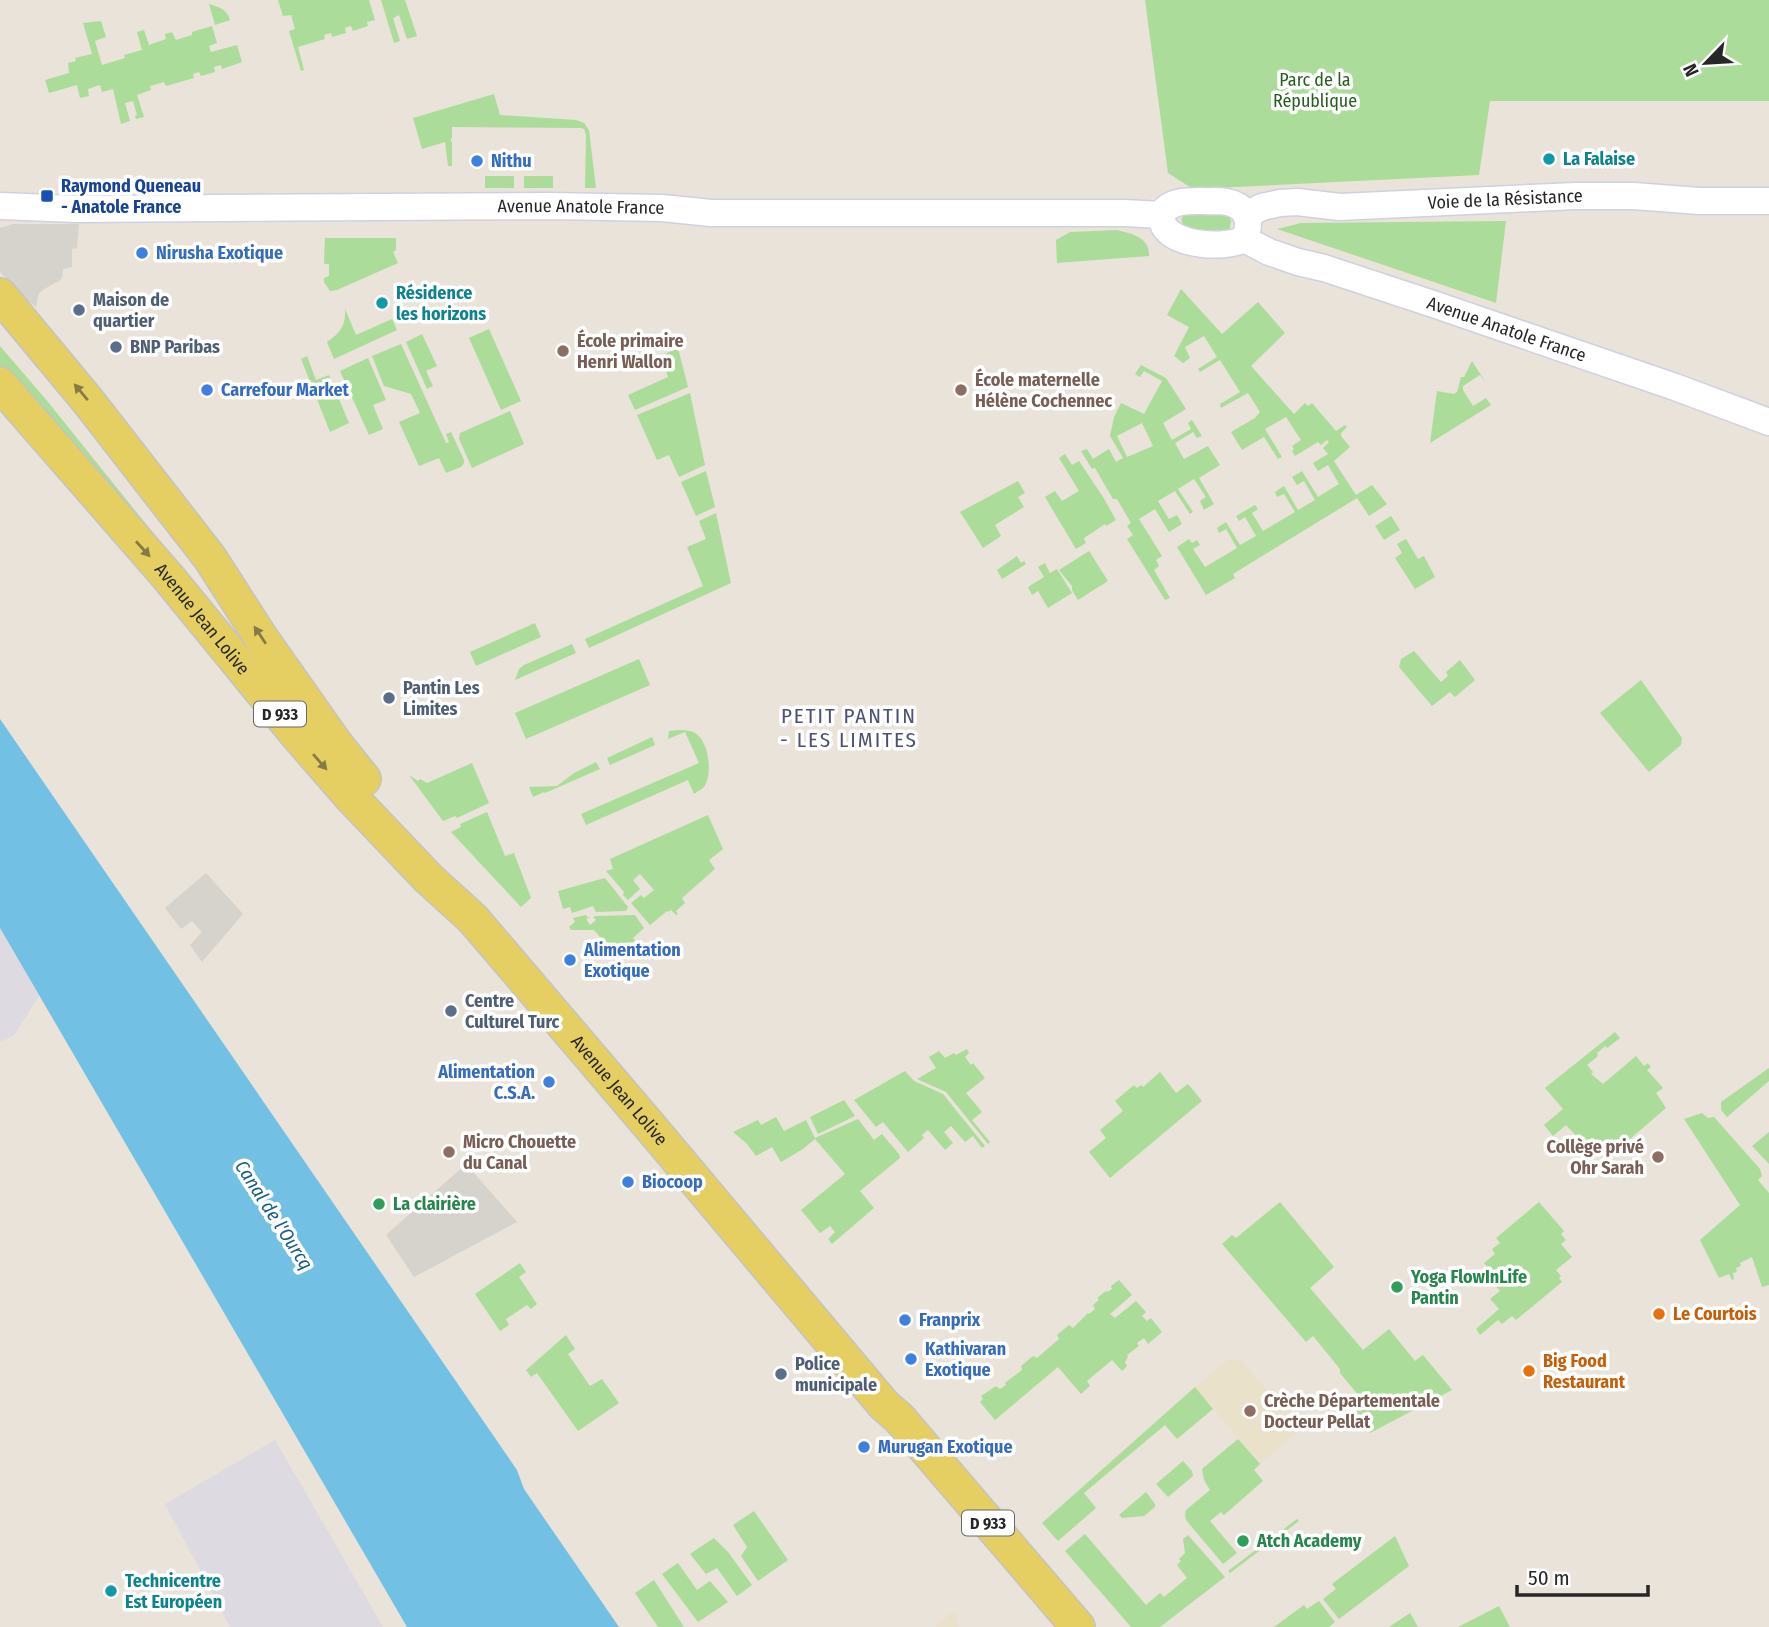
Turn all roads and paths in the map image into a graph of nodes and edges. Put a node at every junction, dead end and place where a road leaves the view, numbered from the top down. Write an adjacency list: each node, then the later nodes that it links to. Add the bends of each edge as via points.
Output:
1 (1769, 201): 4 (street, Voie de la Résistance, via 1575,196 1340,207 1297,202 1267,206)
2 (0, 206): 3 (street, Avenue Anatole France, via 550,206 711,213)
3 (1161, 215): 4 (street, Avenue Anatole France, via 1173,204 1234,203 1241,207); 4 (street, Voie de la Résistance, via 1170,233 1185,240 1237,243)
4 (1245, 227): 7 (street, Avenue Anatole France, via 1269,251 1298,262 1436,305)
5 (0, 295): 8 (main road, D 933, one-way to 5, via 441,868 336,744 210,558)
6 (0, 384): 8 (main road, Avenue Jean Lolive / D 933, one-way to 8, via 349,794)
7 (1769, 422)
8 (473, 919): 9 (main road, Avenue Jean Lolive / D 933)
9 (1078, 1627)

